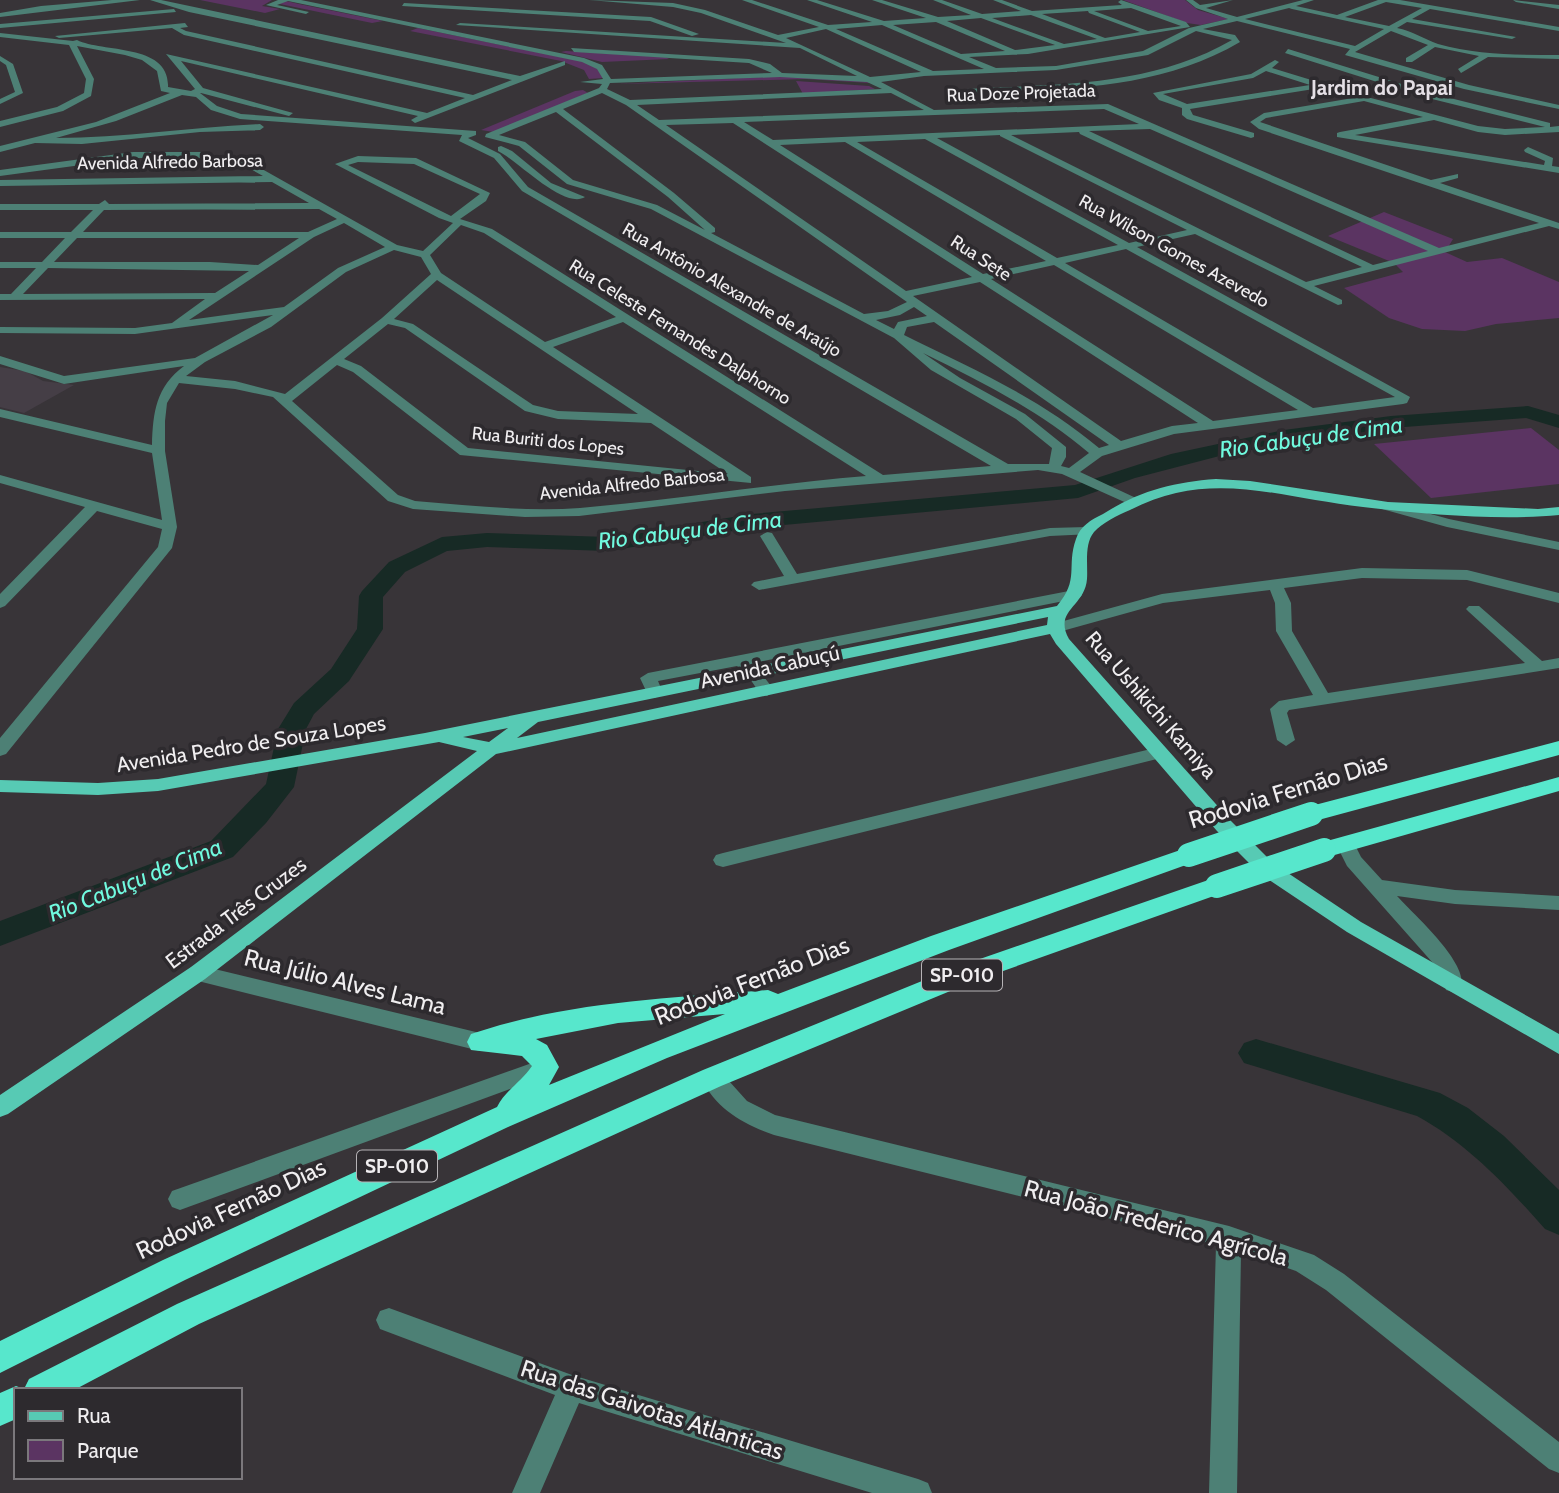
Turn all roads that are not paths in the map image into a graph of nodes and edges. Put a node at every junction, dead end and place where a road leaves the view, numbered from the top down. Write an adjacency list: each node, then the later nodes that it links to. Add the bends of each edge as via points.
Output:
1 (33, 0): 26 (street)
2 (137, 0): 37 (street)
3 (153, 0): 34 (street)
4 (285, 0): 55 (street, via 268,5)
5 (292, 0): 32 (street)
6 (422, 0): 27 (street)
7 (592, 0): 66 (street, via 695,8)
8 (745, 0): 25 (street)
9 (768, 0): 25 (street)
10 (810, 0): 48 (street)
11 (875, 0): 41 (street)
12 (956, 0): 23 (street)
13 (996, 0): 36 (street)
14 (1054, 0): 35 (street)
15 (1114, 0): 28 (street)
16 (1189, 0): 30 (street)
17 (1230, 0): 30 (street)
18 (1261, 0): 29 (street)
19 (1311, 0): 29 (street)
20 (1386, 0): 33 (street); 40 (street)
21 (1439, 0): 33 (street)
22 (1516, 0): 31 (street)
23 (940, 1): 39 (street)
24 (344, 3): 32 (street)
25 (754, 3): 56 (street)
26 (11, 4)
27 (404, 5): 38 (street); 71 (street, via 651,19)
28 (1131, 6): 35 (street); 57 (street)
29 (1287, 6): 40 (street); 42 (street)
30 (1198, 7): 42 (street)
31 (1559, 7)
32 (326, 8): 38 (street)
33 (1427, 8): 44 (street); 50 (street)
34 (189, 10): 43 (street); 60 (street, via 17,24)
35 (1083, 10): 36 (street); 63 (street)
36 (1034, 13): 39 (street); 70 (street)
37 (0, 15)
38 (368, 16): 55 (street)
39 (985, 16): 41 (street); 77 (street)
40 (1337, 17): 45 (street); 58 (street)
41 (936, 19): 48 (street); 82 (street)
42 (1236, 19): 57 (street); 64 (street)
43 (238, 20): 46 (street); 106 (street)
44 (1405, 20): 58 (street); 68 (street)
45 (1326, 21)
46 (212, 23)
47 (427, 23): 51 (street); 52 (street); 55 (street)
48 (883, 23): 56 (street); 84 (street)
49 (199, 24): 54 (street)
50 (1531, 24): 59 (street); 68 (street)
51 (412, 25): 55 (street); 61 (street)
52 (455, 25): 61 (street); 71 (street)
53 (1314, 25): 64 (street)
54 (173, 26): 62 (street); 97 (street, via 184,33)
55 (395, 26): 92 (street)
56 (827, 27): 66 (street); 104 (street)
57 (1191, 29): 63 (street); 67 (street); 113 (street, via 1237,40 1198,62 1170,70 1090,84)
58 (1391, 29): 74 (street); 81 (street)
59 (1559, 29)
60 (1, 30): 65 (street); 72 (street)
61 (438, 31): 75 (street)
62 (107, 32): 65 (street); 69 (street)
63 (1146, 32): 67 (street); 70 (street)
64 (1292, 33): 81 (street)
65 (59, 36): 69 (street)
66 (779, 37): 76 (street)
67 (1175, 37): 100 (street, via 1132,56 1056,68)
68 (1513, 37): 85 (street)
69 (82, 39): 72 (street); 79 (street)
70 (1105, 39): 77 (street)
71 (710, 40): 76 (street)
72 (72, 44): 115 (street, via 149,60 161,71); 137 (street, via 90,79 88,94 60,109)
73 (1296, 44): 80 (street)
74 (1434, 45): 85 (street); 89 (street)
75 (517, 46): 78 (street); 83 (street)
76 (802, 46): 99 (street)
77 (1062, 46): 82 (street)
78 (564, 49): 83 (street); 88 (street)
79 (151, 51)
80 (1288, 51): 90 (street); 98 (street)
81 (1352, 51): 90 (street); 126 (street, via 1466,88)
82 (1017, 53): 84 (street)
83 (555, 54): 95 (street)
84 (960, 55): 100 (street)
85 (1484, 56): 86 (street); 101 (street)
86 (1559, 57)
87 (0, 58): 122 (street, via 9,65 19,93)
88 (703, 59): 94 (street); 102 (street, via 758,63)
89 (1409, 60)
90 (1325, 62): 141 (street, via 1431,96)
91 (205, 63): 96 (street); 96 (street, via 167,55); 109 (street)
92 (562, 63): 106 (street); 110 (street, via 580,70)
93 (608, 63): 95 (street)
94 (621, 63)
95 (595, 64): 114 (street)
96 (182, 66): 119 (street)
97 (349, 69): 105 (street); 120 (street)
98 (1268, 69): 111 (street); 125 (street, via 1253,76 1157,93)
99 (852, 71): 103 (street); 108 (street)
100 (996, 71): 104 (street); 113 (street)
101 (1461, 71)
102 (780, 75): 103 (street); 114 (street)
103 (822, 75): 108 (street)
104 (938, 76): 108 (street)
105 (323, 77)
106 (521, 79): 120 (street)
107 (311, 81): 109 (street)
108 (875, 82): 114 (street, via 796,80); 117 (street)
109 (298, 85): 131 (street)
110 (580, 85): 114 (street); 116 (street)
111 (1321, 85): 121 (street); 125 (street)
112 (956, 86): 118 (street)
113 (1028, 87): 118 (street); 124 (street)
114 (613, 88): 116 (street); 116 (street); 123 (street)
115 (163, 89): 119 (street); 128 (street)
116 (602, 90): 127 (street)
117 (892, 91): 123 (street); 130 (street)
118 (967, 91): 129 (street)
119 (191, 92): 128 (street, via 162,97); 132 (street); 135 (street, via 224,112)
120 (473, 97): 131 (street)
121 (1364, 99): 133 (street); 154 (street, via 1254,120)
122 (0, 102)
123 (629, 103): 136 (street)
124 (1070, 107): 129 (street, Rua Doze Projetada); 139 (street, Rua Doze Projetada, via 1110,107)
125 (1186, 107): 144 (street, via 1190,118)
126 (1559, 107)
127 (557, 108): 149 (street); 164 (street)
128 (136, 109): 148 (street)
129 (1004, 109): 130 (street, Rua Doze Projetada)
130 (934, 112): 134 (street, Rua Doze Projetada)
131 (426, 115): 140 (street)
132 (301, 116): 135 (street); 138 (street)
133 (1432, 118): 141 (street, via 1497,132); 152 (street, via 1340,135)
134 (735, 120): 136 (street, Rua Doze Projetada); 150 (street, Rua Sete)
135 (279, 122): 138 (street); 145 (street, via 304,131); 148 (street, via 82,141)
136 (658, 123): 192 (street)
137 (0, 124)
138 (338, 124): 140 (street)
139 (1154, 126): 142 (street); 179 (street, Rua Doze Projetada)
140 (398, 128): 145 (street, Rua Antônio Alexandre de Araújo)
141 (1559, 129)
142 (1079, 130): 143 (street); 185 (street)
143 (1003, 133): 146 (street); 172 (street)
144 (1251, 135)
145 (469, 136): 149 (street, Rua Antônio Alexandre de Araújo)
146 (926, 136): 147 (street); 177 (street, Rua Wilson Gomes Azevedo)
147 (846, 139): 150 (street); 181 (street)
148 (36, 141): 151 (street)
149 (486, 141): 168 (street, via 506,138 522,144 570,182); 168 (street, via 564,192 632,210); 218 (street, Rua Antônio Alexandre de Araújo, via 525,189)
150 (769, 143): 187 (street, Rua Sete)
151 (0, 149)
152 (1427, 149): 154 (street); 157 (street)
153 (1528, 150): 157 (street, via 1550,160)
154 (1349, 155): 163 (street)
155 (200, 156): 160 (street, via 133,155)
156 (239, 159): 161 (street)
157 (1545, 167): 158 (street)
158 (1559, 170)
159 (1455, 176): 163 (street)
160 (1, 178): 162 (street, Avenida Alfredo Barbosa)
161 (271, 179): 162 (street, Avenida Alfredo Barbosa); 165 (street, Avenida Alfredo Barbosa)
162 (123, 182): 167 (street)
163 (1431, 183): 171 (street)
164 (677, 201): 168 (street); 176 (street)
165 (322, 206): 167 (street); 169 (street, Avenida Alfredo Barbosa)
166 (0, 207): 167 (street)
167 (100, 207): 175 (street)
168 (654, 207): 176 (street)
169 (346, 219): 173 (street); 178 (street, Avenida Alfredo Barbosa)
170 (455, 221): 170 (street, Rua Celeste Fernandes Dalphorno, via 342,167 340,164 386,158 416,161 483,190 483,199); 180 (street); 198 (street, Rua Celeste Fernandes Dalphorno, via 488,231)
171 (1553, 222): 179 (street)
172 (1196, 231): 177 (street); 188 (street)
173 (310, 234): 175 (street); 184 (street)
174 (0, 235): 175 (street)
175 (74, 235): 183 (street)
176 (723, 242): 196 (street)
177 (1128, 246): 181 (street); 210 (street, Rua Wilson Gomes Azevedo, via 1404,397)
178 (393, 247): 180 (street, Avenida Alfredo Barbosa); 195 (street, via 354,262)
179 (1440, 252): 185 (street)
180 (425, 256): 186 (street)
181 (1058, 262): 187 (street); 210 (street)
182 (0, 265): 183 (street)
183 (42, 265): 184 (street); 191 (street)
184 (259, 268): 189 (street)
185 (1374, 269): 188 (street)
186 (437, 275): 200 (street); 204 (street)
187 (981, 279): 192 (street); 213 (street, Rua Sete)
188 (1305, 285): 193 (street)
189 (216, 296): 191 (street); 194 (street)
190 (0, 297): 191 (street)
191 (14, 297)
192 (909, 299): 196 (street, via 906,309); 199 (street)
193 (1338, 302)
194 (199, 308): 197 (street); 201 (street)
195 (288, 310): 197 (street); 205 (street, via 242,340)
196 (863, 317): 203 (street)
197 (219, 318): 201 (street)
198 (623, 318): 204 (street); 222 (street, Rua Celeste Fernandes Dalphorno)
199 (936, 318): 203 (street, via 902,324); 214 (street)
200 (386, 320): 207 (street); 212 (street, via 409,326 529,408 558,415)
201 (171, 327): 202 (street)
202 (0, 330)
203 (898, 336): 216 (street, via 1059,421); 217 (street, via 936,370 1042,430 1059,447)
204 (546, 345): 212 (street)
205 (201, 359): 206 (street, via 64,380); 208 (street)
206 (0, 360)
207 (336, 360): 209 (street); 219 (street, Rua Buriti dos Lopes, via 357,369 465,452)
208 (175, 379): 209 (street, via 267,390); 215 (street, via 161,403)
209 (285, 400): 225 (street, Avenida Alfredo Barbosa, via 402,503 525,513 579,512)
210 (1309, 411): 213 (street)
211 (0, 413): 215 (street)
212 (658, 419): 223 (street)
213 (1209, 424): 214 (street)
214 (1118, 445): 216 (street)
215 (158, 451): 230 (street)
216 (1097, 453): 220 (street)
217 (1054, 467): 218 (street, Avenida Alfredo Barbosa); 220 (street, Avenida Alfredo Barbosa)
218 (1004, 468): 222 (street, Avenida Alfredo Barbosa)
219 (675, 471): 223 (street, Rua Buriti dos Lopes); 225 (street)
220 (1076, 475): 226 (street, Avenida Alfredo Barbosa)
221 (0, 479): 227 (street)
222 (880, 479): 224 (street, Avenida Alfredo Barbosa)
223 (746, 480): 224 (street, Rua Buriti dos Lopes)
224 (785, 487): 225 (street, Avenida Alfredo Barbosa)
225 (664, 501)
226 (1131, 501): 228 (main road, via 1171,486 1207,483); 231 (main road)
227 (94, 506): 230 (street); 239 (street)
228 (1387, 506): 229 (main road); 233 (street)
229 (1559, 511)
230 (170, 527): 258 (street, via 165,548)
231 (1087, 531): 234 (street, via 1050,532); 237 (main road, Rua Ushikichi Kamiya)
232 (767, 536): 234 (street)
233 (1559, 546)
234 (793, 579): 236 (street)
235 (1275, 583): 238 (street, via 1346,574 1435,573 1467,575); 242 (street, via 1154,600); 249 (street, via 1283,603 1283,631)
236 (759, 585)
237 (1074, 595): 241 (main road, Rua Ushikichi Kamiya); 243 (street)
238 (1559, 598)
239 (0, 603)
240 (1474, 609): 245 (street)
241 (1062, 610): 242 (main road, Rua Ushikichi Kamiya); 246 (main road, Avenida Cabuçú)
242 (1055, 628): 247 (main road, Avenida Cabuçú); 259 (main road, Rua Ushikichi Kamiya)
243 (738, 659): 246 (street); 248 (street, via 648,678)
244 (1559, 663): 245 (street)
245 (1539, 667): 249 (street)
246 (754, 672): 247 (street); 248 (main road, Avenida Cabuçú)
247 (767, 691): 252 (main road, Avenida Cabuçú)
248 (655, 693): 250 (main road, Avenida Cabuçú)
249 (1323, 698): 255 (street, via 1278,709)
250 (562, 712): 251 (main road, Avenida Cabuçú); 252 (main road, via 572,717)
251 (532, 718): 253 (main road, Avenida Pedro de Souza Lopes); 254 (main road)
252 (571, 733): 254 (main road, Avenida Cabuçú)
253 (425, 739): 257 (main road, Avenida Pedro de Souza Lopes, via 457,740); 261 (main road, Avenida Pedro de Souza Lopes, via 127,789)
254 (516, 739): 257 (main road, Avenida Cabuçú)
255 (1286, 740)
256 (1559, 748): 268 (highway, Rodovia Fernão Dias / SP-010, bridge, via 1311,814 940,943)
257 (494, 749): 266 (main road, Estrada Três Cruzes)
258 (0, 750)
259 (1159, 753): 263 (street); 267 (main road, Rua Ushikichi Kamiya, via 1224,826 1283,881)
260 (1559, 784): 262 (highway, SP-010)
261 (0, 786)
262 (1334, 847): 264 (street); 272 (highway, SP-010, bridge, via 963,975)
263 (723, 860)
264 (1376, 886): 265 (street, via 1455,897); 267 (street, via 1450,968)
265 (1559, 903)
266 (198, 973): 269 (street, Rua Júlio Alves Lama); 273 (main road, Estrada Três Cruzes)
267 (1453, 984): 270 (main road, Rua Ushikichi Kamiya)
268 (803, 996): 269 (highway, via 618,1013); 274 (highway, Rodovia Fernão Dias / SP-010, via 658,1050)
269 (480, 1042): 271 (highway, via 531,1046)
270 (1559, 1045)
271 (546, 1067): 274 (highway, via 533,1087); 275 (street)
272 (712, 1078): 276 (street, Rua João Frederico Agrícola, via 741,1112 774,1125); 279 (highway, SP-010, via 188,1314)
273 (0, 1107)
274 (498, 1119): 278 (highway, Rodovia Fernão Dias / SP-010)
275 (180, 1199)
276 (1229, 1237): 281 (street, Rua João Frederico Agrícola, via 1287,1256 1335,1282); 284 (street)
277 (389, 1320): 280 (street, Rua das Gaivotas Atlanticas)
278 (0, 1357)
279 (44, 1388)
280 (572, 1388): 282 (street); 283 (street, Rua das Gaivotas Atlanticas)
281 (1559, 1459)
282 (526, 1493)
283 (918, 1493)
284 (1223, 1493)

